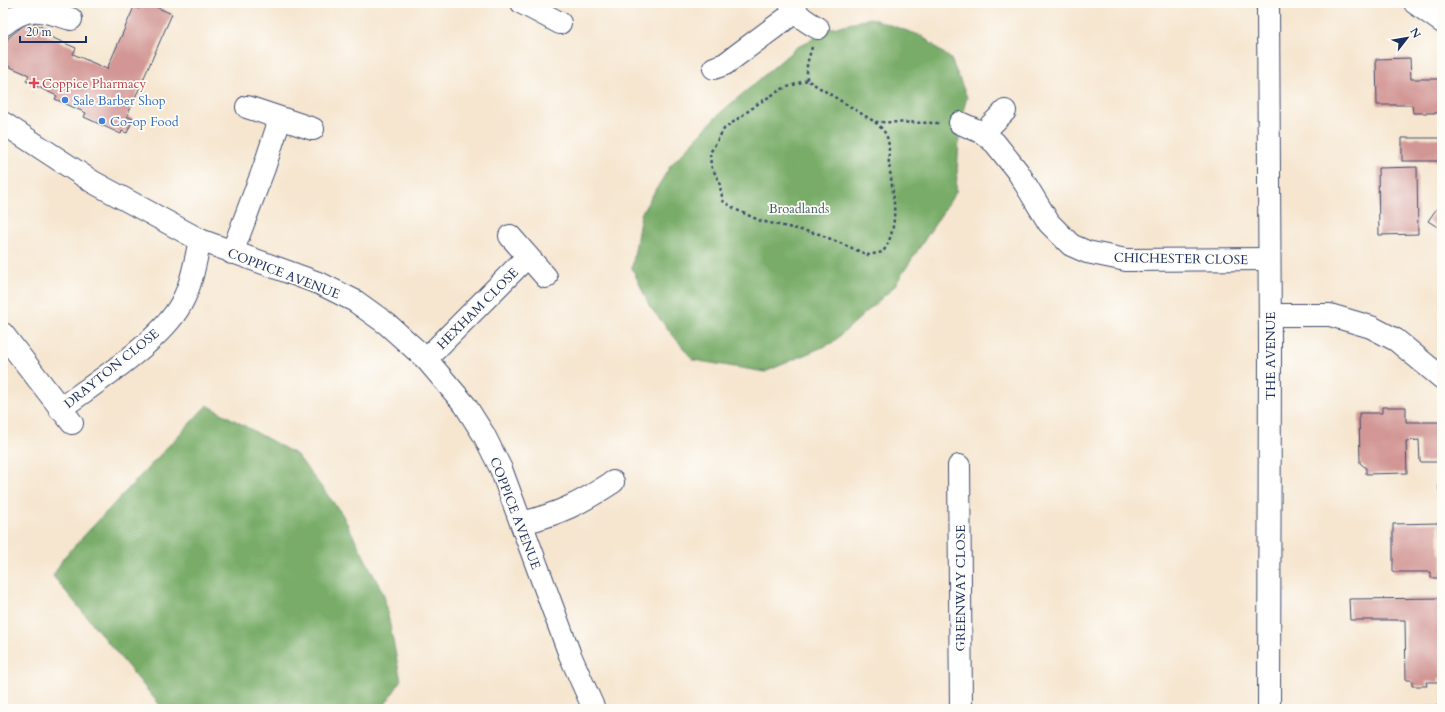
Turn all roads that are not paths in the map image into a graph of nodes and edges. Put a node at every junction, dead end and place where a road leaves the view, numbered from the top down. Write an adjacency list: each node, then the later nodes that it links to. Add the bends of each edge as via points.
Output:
1 (522, 3): 7 (street)
2 (1268, 3): 22 (street, THE AVENUE)
3 (1415, 3): 6 (street)
4 (793, 8): 9 (street); 10 (street, via 725,64)
5 (71, 19): 8 (street, via 30,10 15,15)
6 (1442, 22)
7 (560, 23)
8 (3, 25)
9 (818, 28)
10 (714, 68)
11 (247, 107): 13 (street)
12 (1005, 110): 17 (street)
13 (280, 119): 16 (street); 20 (street)
14 (3, 123): 19 (street, COPPICE AVENUE, via 94,182)
15 (960, 123): 17 (street, CHICHESTER CLOSE)
16 (313, 129)
17 (983, 133): 22 (street, CHICHESTER CLOSE, via 1008,157 1040,211 1056,231 1072,245 1087,252 1126,260)
18 (510, 236): 21 (street, HEXHAM CLOSE)
19 (200, 240): 20 (street, COPPICE AVENUE); 25 (street, DRAYTON CLOSE, via 191,281 181,305 168,322 66,416)
20 (232, 253): 26 (street, COPPICE AVENUE, via 321,284 355,301 387,324)
21 (527, 257): 23 (street, HEXHAM CLOSE); 26 (street, HEXHAM CLOSE)
22 (1268, 259): 24 (street, THE AVENUE)
23 (546, 277)
24 (1270, 316): 27 (street, via 1330,315 1371,326 1396,340); 33 (street, THE AVENUE)
25 (3, 334)
26 (426, 358): 30 (street, COPPICE AVENUE, via 465,405 484,435 501,469)
27 (1442, 378)
28 (959, 466): 32 (street, GREENWAY CLOSE)
29 (613, 482): 30 (street, via 573,507 552,516)
30 (522, 523): 31 (street, COPPICE AVENUE, via 570,655)
31 (594, 709)
32 (960, 709)
33 (1269, 709)

